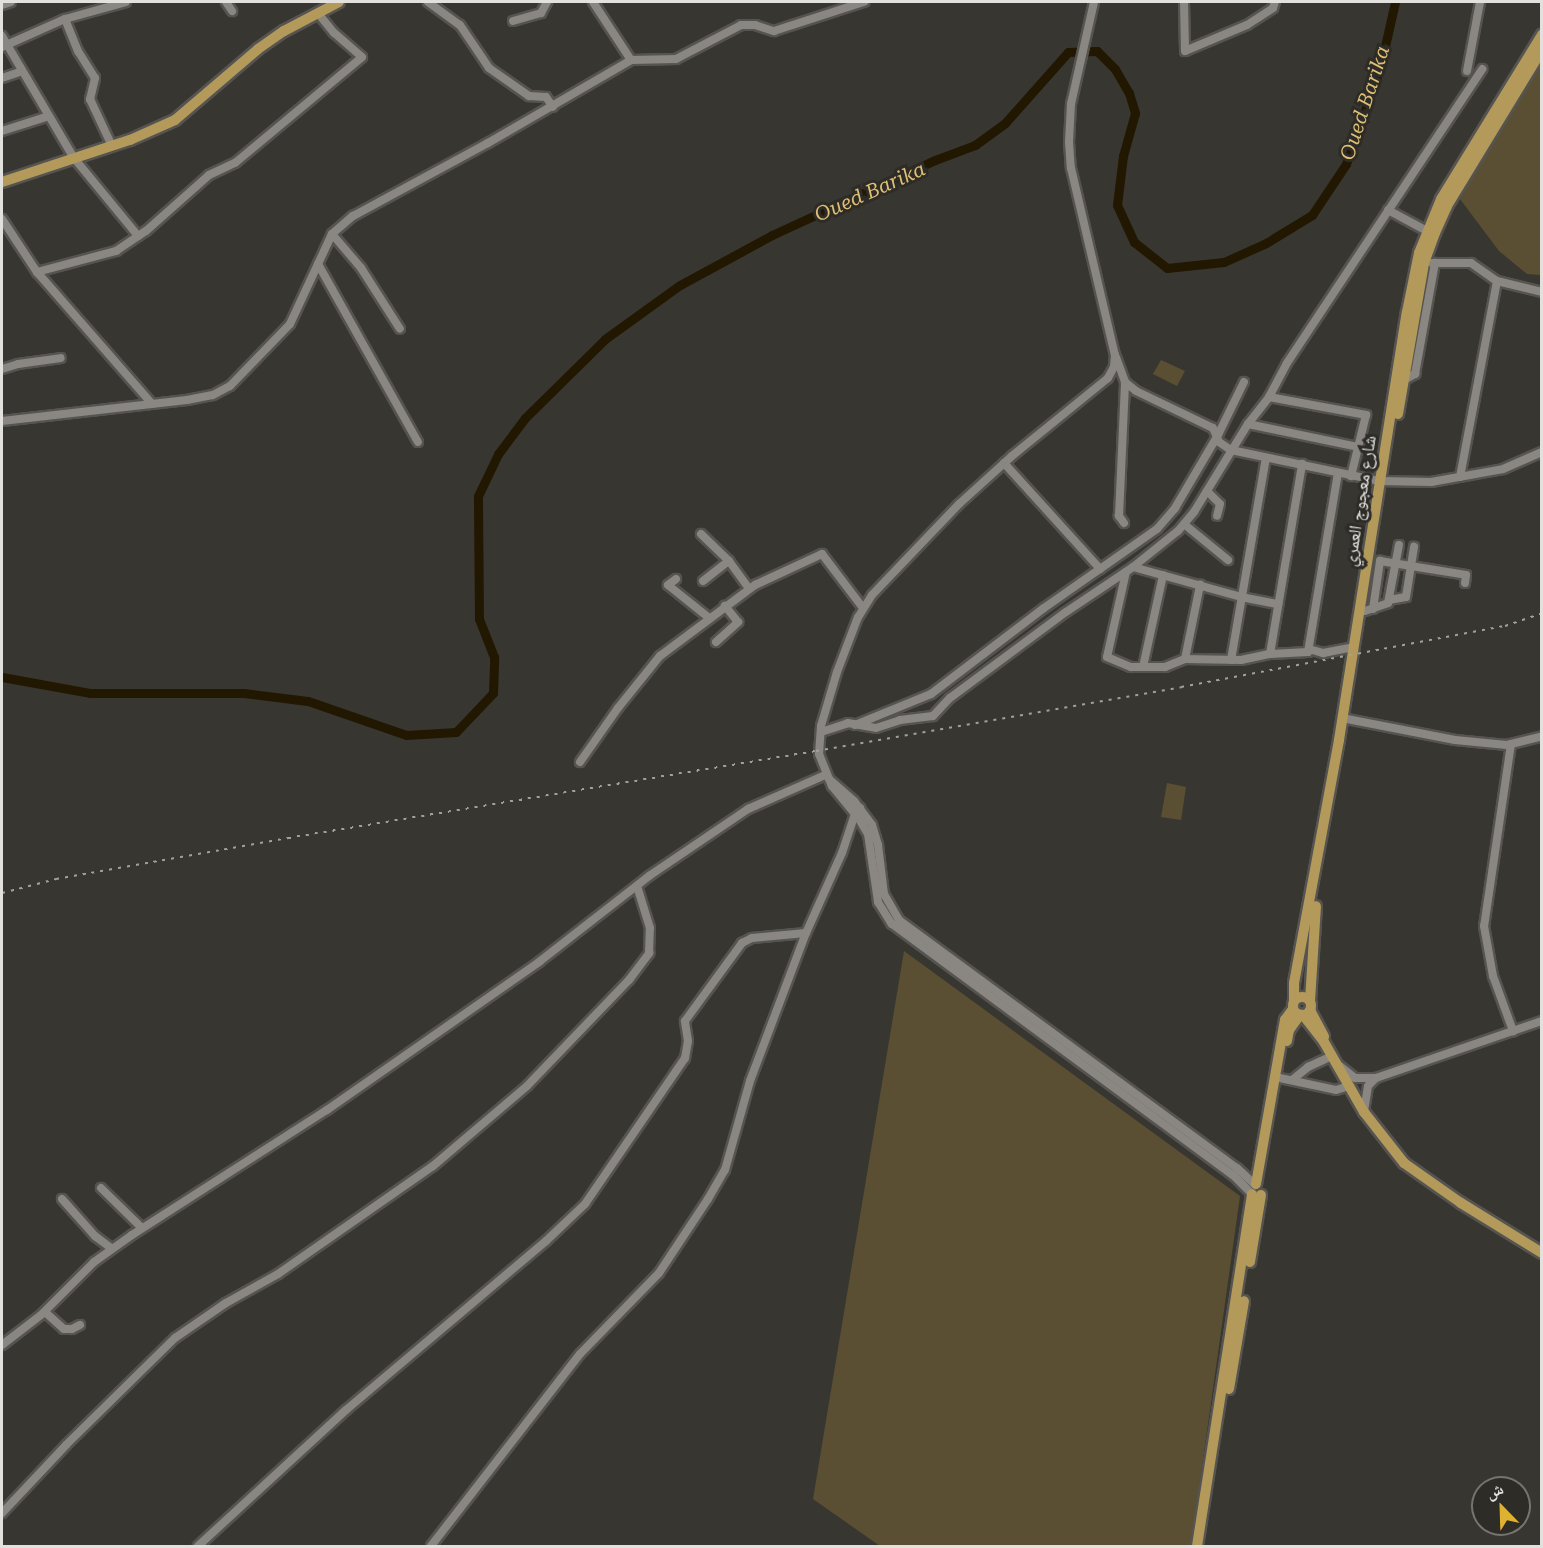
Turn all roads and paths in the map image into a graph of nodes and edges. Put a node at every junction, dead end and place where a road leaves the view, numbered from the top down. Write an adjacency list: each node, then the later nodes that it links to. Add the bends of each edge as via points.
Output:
1 (11, 2): 13 (street)
2 (126, 2): 17 (street)
3 (226, 2): 15 (street)
4 (339, 2): 16 (main road)
5 (428, 2): 28 (street, via 460,25 489,68 529,96 546,97)
6 (547, 2): 18 (street, via 541,13)
7 (593, 2): 23 (street)
8 (864, 2): 14 (street)
9 (1094, 2): 45 (street, via 1071,104 1071,168)
10 (1184, 2): 11 (street, via 1185,51 1247,25 1273,8)
11 (1275, 2)
12 (1480, 2): 26 (street)
13 (2, 5)
14 (837, 6): 23 (street, via 774,31 741,25 676,59)
15 (232, 11)
16 (318, 13): 31 (main road, via 284,30 175,120); 38 (street, via 334,33 363,57 235,163 209,175)
17 (65, 19): 21 (street); 31 (street, via 95,78 90,99)
18 (513, 21)
19 (1542, 35): 36 (main road, شارع معجوج العمري, via 1441,199)
20 (2, 36): 21 (street)
21 (5, 46): 25 (street)
22 (1542, 50): 39 (main road, شارع معجوج العمري, via 1448,206)
23 (631, 60): 28 (street)
24 (1482, 69): 34 (street)
25 (22, 71): 27 (street); 29 (street)
26 (1467, 71)
27 (2, 78)
28 (553, 106): 37 (street, via 378,201)
29 (49, 116): 30 (street); 32 (street)
30 (2, 131)
31 (112, 146): 32 (main road)
32 (74, 158): 33 (main road); 38 (street)
33 (2, 182)
34 (1388, 210): 36 (street); 50 (street, via 1287,363)
35 (2, 219): 41 (street)
36 (1427, 231): 65 (main road, شارع معجوج العمري, via 1409,301)
37 (332, 234): 40 (street); 44 (street, via 361,268)
38 (138, 236): 41 (street, via 116,251)
39 (1430, 263): 42 (street, via 1471,263); 65 (main road, شارع معجوج العمري)
40 (318, 264): 51 (street, via 290,324 230,386 213,395); 55 (street)
41 (37, 272): 51 (street)
42 (1497, 281): 43 (street); 64 (street)
43 (1542, 292)
44 (400, 329)
45 (1115, 355): 48 (street); 60 (street, via 1108,378)
46 (61, 358): 47 (street)
47 (2, 369)
48 (1125, 382): 54 (street, via 1213,428); 68 (street, via 1119,516)
49 (1244, 382): 54 (street)
50 (1269, 397): 53 (street); 56 (street, via 1366,415)
51 (152, 404): 52 (street)
52 (2, 421)
53 (1248, 424): 56 (street); 57 (street)
54 (1218, 439): 57 (street); 77 (street, via 1175,508 1157,529)
55 (418, 442)
56 (1358, 447): 63 (street)
57 (1231, 450): 59 (street); 66 (street)
58 (1542, 453): 64 (street, via 1503,469)
59 (1266, 458): 61 (street); 85 (street)
60 (1004, 463): 77 (street); 89 (street, via 907,557)
61 (1302, 464): 62 (street); 87 (street)
62 (1338, 473): 63 (street); 94 (street)
63 (1351, 476): 65 (street)
64 (1460, 477): 65 (street, via 1431,482)
65 (1384, 481): 90 (main road, شارع معجوج العمري); 93 (main road, شارع معجوج العمري)
66 (1207, 491): 67 (street, via 1220,504); 69 (street)
67 (1217, 516)
68 (1124, 523)
69 (1184, 524): 73 (street); 78 (street)
70 (701, 534): 74 (street)
71 (1399, 545): 75 (street)
72 (1414, 547): 76 (street)
73 (1228, 560)
74 (729, 561): 81 (street); 84 (street)
75 (1396, 563): 76 (street); 86 (street); 90 (street, via 1380,561)
76 (1411, 566): 82 (street, via 1466,575); 86 (street, via 1406,597)
77 (1100, 569): 100 (street, via 931,694)
78 (1130, 569): 79 (street); 98 (street, via 1107,657 1131,667); 100 (street, via 950,698 933,716 876,728)
79 (1163, 575): 83 (street); 98 (street)
80 (676, 579): 91 (street, via 668,585)
81 (703, 581)
82 (1465, 584)
83 (1200, 585): 85 (street); 96 (street)
84 (749, 589): 88 (street); 89 (street, via 822,554)
85 (1241, 597): 87 (street); 97 (street)
86 (1389, 600): 90 (street)
87 (1278, 603): 95 (street)
88 (725, 606): 91 (street); 92 (street, via 738,622)
89 (863, 608): 101 (street, via 837,672)
90 (1369, 610): 99 (main road, شارع معجوج العمري)
91 (709, 618): 104 (street, via 660,656)
92 (716, 642)
93 (1353, 647): 94 (street, via 1323,653); 109 (main road, شارع معجوج العمري, via 1294,983)
94 (1309, 649): 95 (street)
95 (1270, 654): 97 (street)
96 (1185, 659): 97 (street); 98 (street, via 1165,667)
97 (1231, 660)
98 (1143, 667)
99 (1347, 719): 103 (street, via 1455,740); 109 (main road, شارع معجوج العمري)
100 (855, 725): 101 (street, via 848,723)
101 (821, 732): 105 (street, via 819,754)
102 (1542, 736): 103 (street)
103 (1511, 744): 111 (street, via 1484,926 1493,976)
104 (580, 762)
105 (826, 777): 106 (street, via 840,787); 107 (street, via 748,809)
106 (858, 811): 108 (street); 119 (street, via 870,840 878,902 892,924)
107 (637, 886): 121 (street, via 539,962 327,1110); 128 (street, via 650,928 649,953 629,980 528,1086 433,1166 278,1274 226,1303 176,1338)
108 (806, 933): 129 (street, via 752,938 742,943 685,1021 685,1058 585,1204 345,1410); 130 (street, via 750,1081 725,1170 708,1199 659,1273 580,1354)
109 (1302, 1008): 112 (main road); 113 (main road, via 1290,1030); 113 (main road, via 1285,1020)
110 (1542, 1021): 111 (street)
111 (1513, 1031): 114 (street)
112 (1335, 1060): 114 (street, via 1355,1078); 115 (street, via 1308,1066); 116 (main road)
113 (1277, 1077): 115 (street); 119 (main road)
114 (1376, 1078): 117 (street, via 1368,1086)
115 (1292, 1080): 116 (street, via 1336,1090)
116 (1349, 1086): 117 (main road)
117 (1364, 1112): 123 (main road, via 1404,1162)
118 (101, 1188): 121 (street)
119 (1256, 1190): 127 (main road)
120 (62, 1199): 122 (street)
121 (142, 1228): 122 (street)
122 (112, 1249): 124 (street)
123 (1542, 1253)
124 (45, 1312): 125 (street, via 64,1329); 126 (street)
125 (80, 1324)
126 (2, 1345)
127 (1211, 1482): 131 (main road); 132 (main road)
128 (2, 1513)
129 (198, 1546)
130 (431, 1546)
131 (1197, 1546)
132 (1203, 1546)

